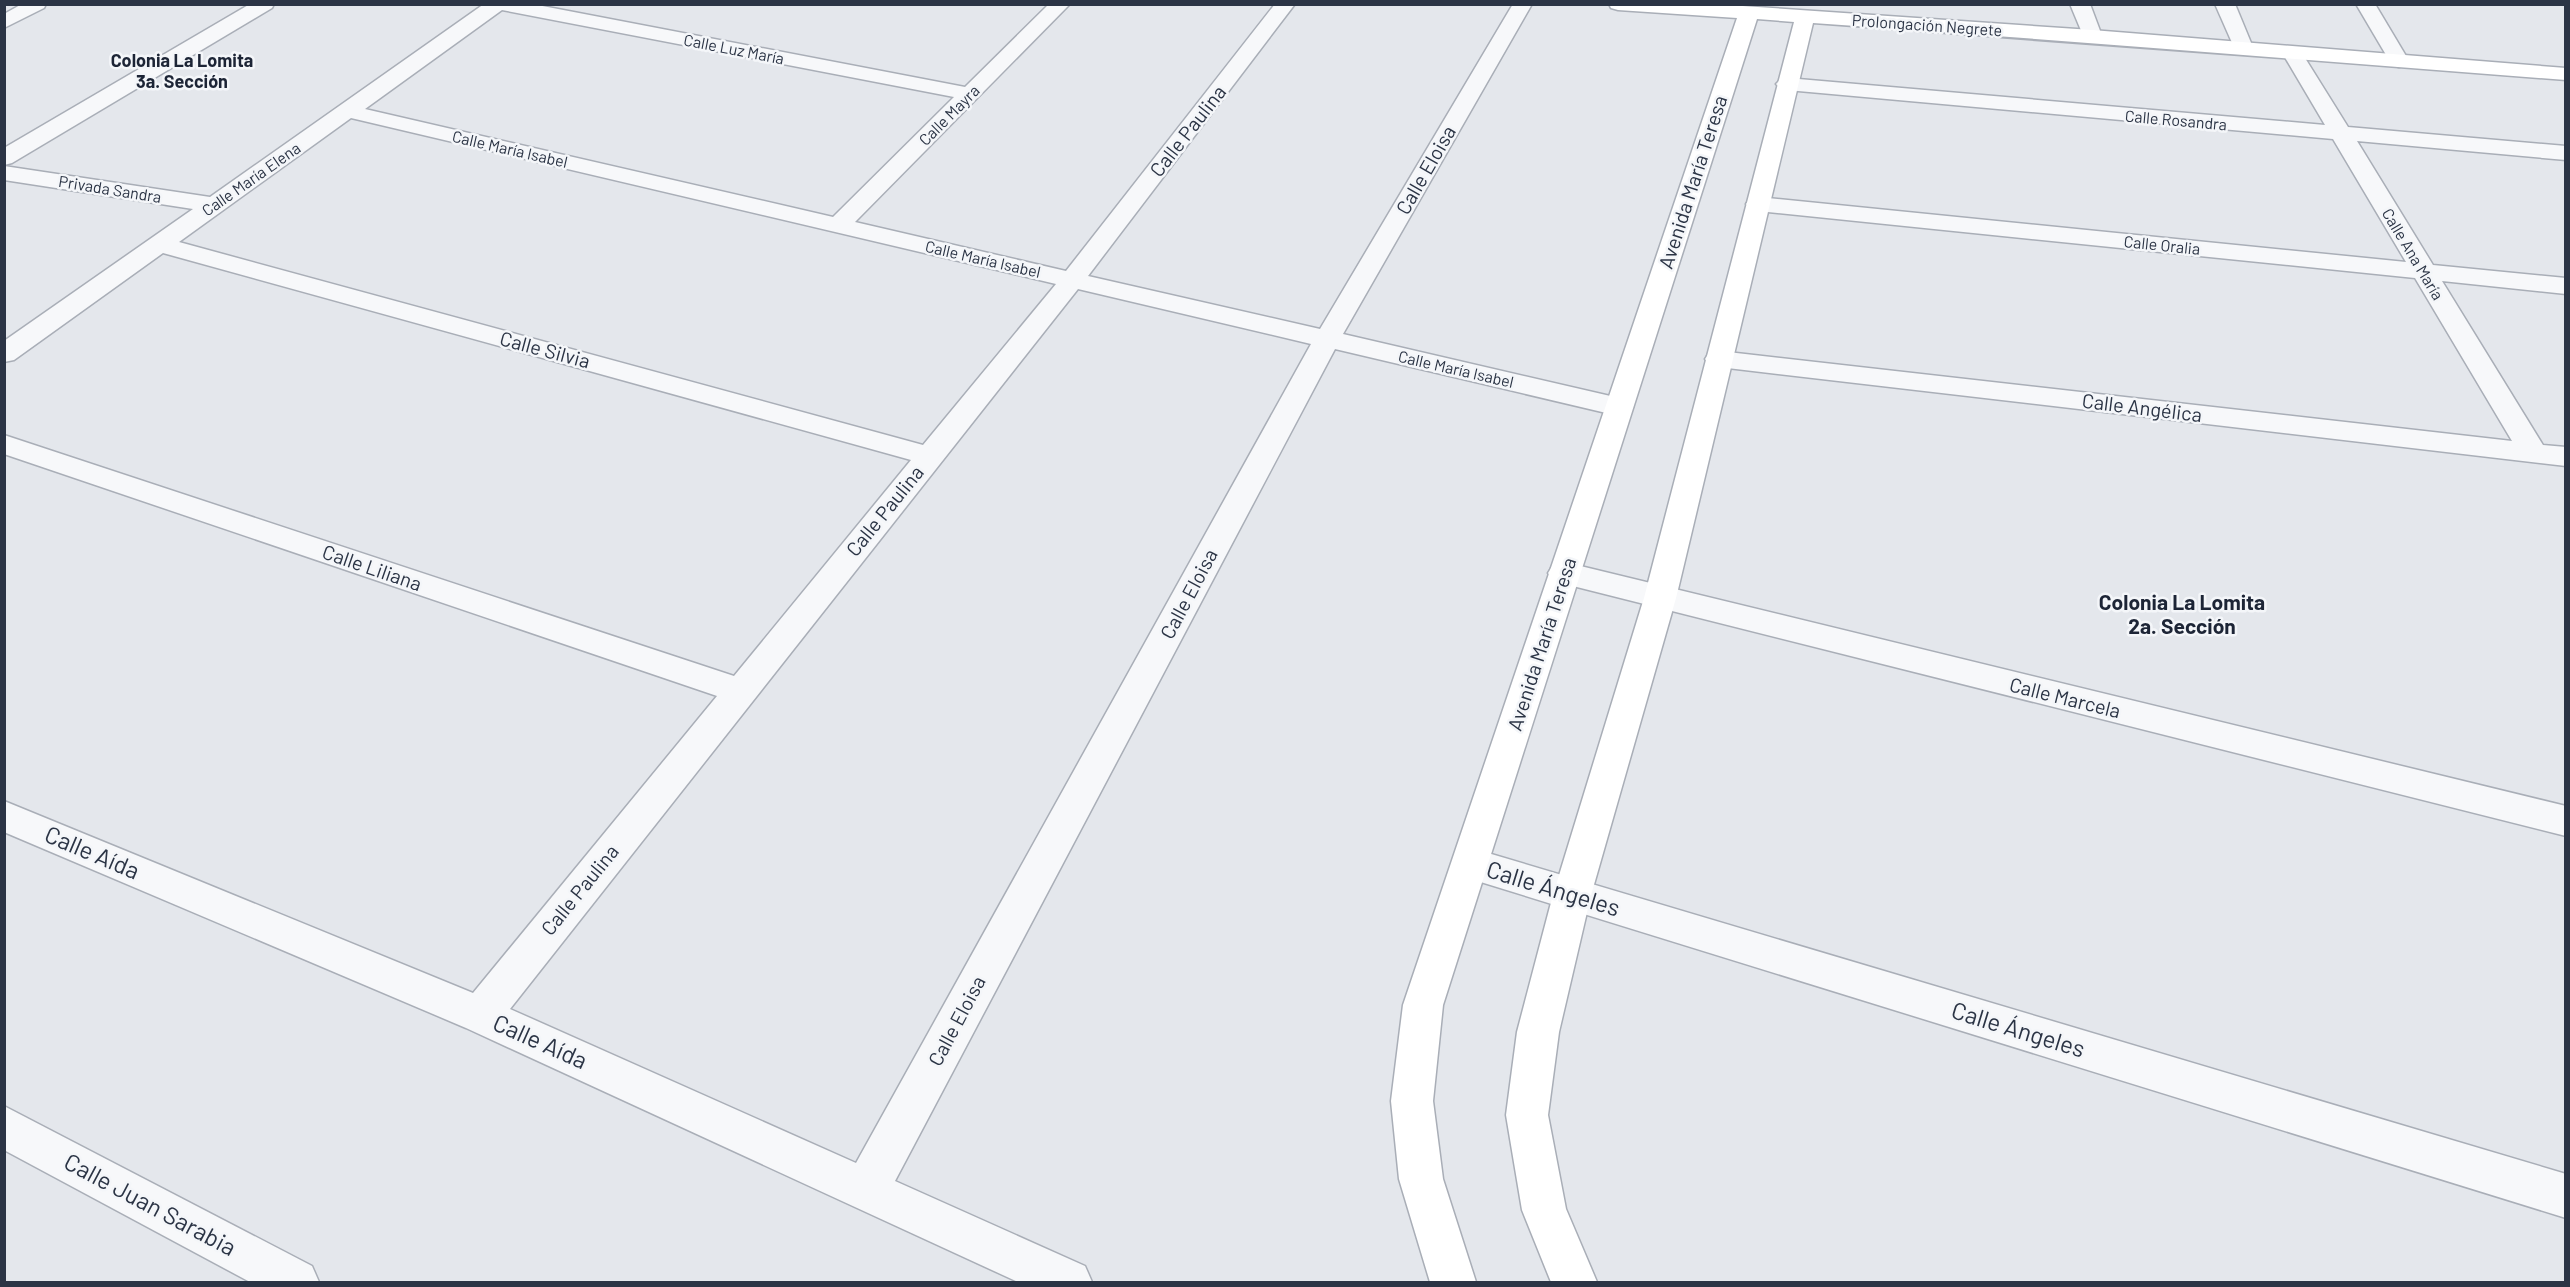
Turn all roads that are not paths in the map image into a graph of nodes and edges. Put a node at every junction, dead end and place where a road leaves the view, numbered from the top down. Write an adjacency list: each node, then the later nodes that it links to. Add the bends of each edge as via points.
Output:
1 (37, 4): 13 (street)
2 (265, 4): 24 (street)
3 (498, 4): 20 (street, Calle Luz María); 21 (street, Calle María Elena)
4 (1061, 4): 20 (street, Calle Mayra)
5 (1286, 4): 31 (street, Calle Paulina)
6 (1523, 4): 33 (street, Calle Eloisa)
7 (1618, 4): 11 (street, Prolongación Negrete)
8 (2079, 4): 14 (street)
9 (2225, 4): 15 (street)
10 (2365, 4): 17 (street)
11 (1749, 13): 12 (street, Prolongación Negrete); 36 (street, Avenida María Teresa)
12 (1805, 17): 14 (street, Prolongación Negrete); 19 (street)
13 (4, 21)
14 (2092, 36): 15 (street, Prolongación Negrete)
15 (2244, 50): 16 (street, Prolongación Negrete)
16 (2293, 54): 17 (street, Prolongación Negrete); 22 (street, Calle Ana María)
17 (2399, 62): 18 (street, Prolongación Negrete)
18 (2565, 74)
19 (1787, 84): 22 (street, Calle Rosandra); 27 (street)
20 (970, 94): 28 (street, Calle Mayra)
21 (347, 111): 26 (street, Calle María Elena); 28 (street, Calle María Isabel)
22 (2341, 135): 23 (street, Calle Rosandra); 30 (street, Calle Ana María)
23 (2565, 153)
24 (4, 158)
25 (4, 173): 26 (street, Privada Sandra)
26 (215, 204): 29 (street, Calle María Elena)
27 (1758, 204): 30 (street, Calle Oralia); 35 (street)
28 (838, 225): 31 (street, Calle María Isabel)
29 (160, 244): 34 (street, Calle María Elena); 39 (street, Calle Silvia)
30 (2424, 272): 32 (street, Calle Oralia); 38 (street, Calle Ana María)
31 (1072, 280): 33 (street, Calle María Isabel); 39 (street, Calle Paulina)
32 (2565, 286)
33 (1327, 339): 36 (street, Calle María Isabel); 50 (street, Calle Eloisa)
34 (4, 354)
35 (1719, 359): 38 (street, Calle Angélica); 42 (street)
36 (1619, 407): 41 (street, Avenida María Teresa)
37 (4, 444): 43 (street, Calle Liliana)
38 (2534, 454): 40 (street, Calle Angélica)
39 (930, 456): 43 (street, Calle Paulina)
40 (2565, 457)
41 (1564, 573): 42 (street, Calle Marcela); 46 (street, Avenida María Teresa)
42 (1660, 598): 45 (street, Calle Marcela); 47 (street)
43 (740, 691): 48 (street, Calle Paulina)
44 (4, 816): 48 (street, Calle Aída)
45 (2565, 821)
46 (1471, 864): 47 (street, Calle Ángeles); 54 (street, Avenida María Teresa, via 1423,1005 1412,1101 1421,1179)
47 (1572, 895): 51 (street, Calle Ángeles); 55 (street, via 1538,1032 1527,1115 1544,1210)
48 (480, 1015): 50 (street, Calle Aída)
49 (4, 1127): 52 (street, Calle Juan Sarabia)
50 (866, 1190): 53 (street, Calle Aída)
51 (2565, 1196)
52 (297, 1282)
53 (1069, 1282)
54 (1453, 1282)
55 (1574, 1282)

